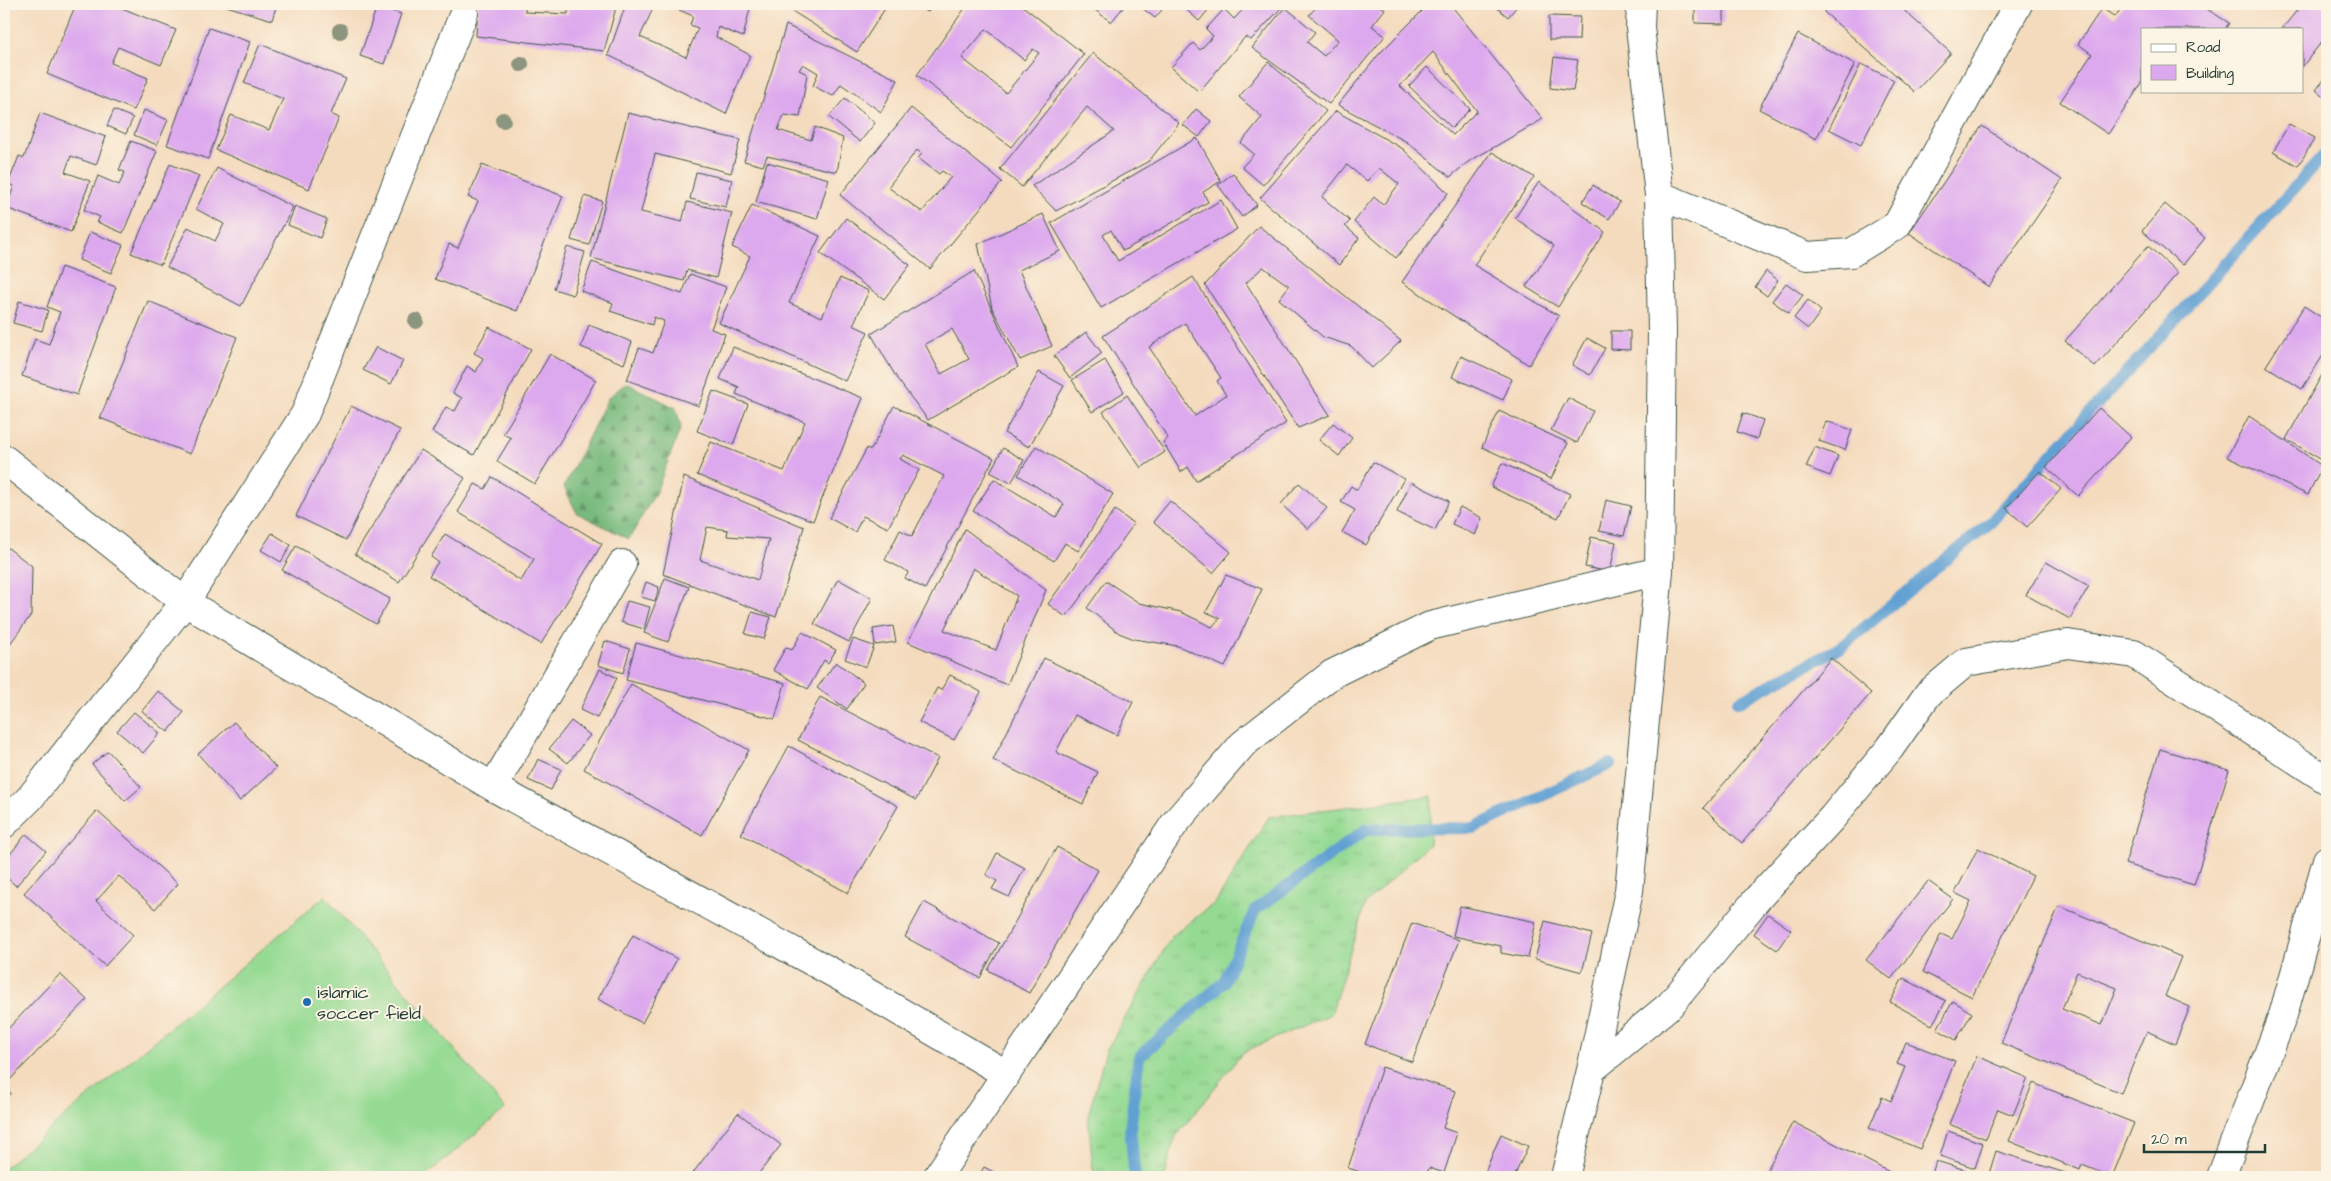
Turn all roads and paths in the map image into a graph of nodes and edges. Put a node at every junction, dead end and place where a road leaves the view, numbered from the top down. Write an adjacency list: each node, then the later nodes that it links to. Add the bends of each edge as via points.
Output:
1 (1642, 4): 4 (street, via 1640,27)
2 (2018, 4): 4 (street, via 1897,225 1851,253 1807,256)
3 (464, 13): 8 (street, via 305,414)
4 (1659, 195): 7 (street, via 1662,330)
5 (4, 459): 8 (street)
6 (622, 564): 10 (street)
7 (1659, 571): 13 (street, via 1629,891); 14 (street, via 1430,626 1332,674 1243,744 1175,823)
8 (185, 602): 10 (street); 11 (street, via 30,798)
9 (2327, 780): 13 (street, via 2134,654 2068,644 1966,662 1928,694 1890,748 1832,818 1758,898 1670,1005)
10 (493, 786): 14 (street, via 846,980)
11 (4, 824)
12 (2327, 860): 17 (street, via 2283,1015)
13 (1591, 1070): 16 (street)
14 (1006, 1074): 15 (street)
15 (937, 1177)
16 (1565, 1177)
17 (2221, 1177)

